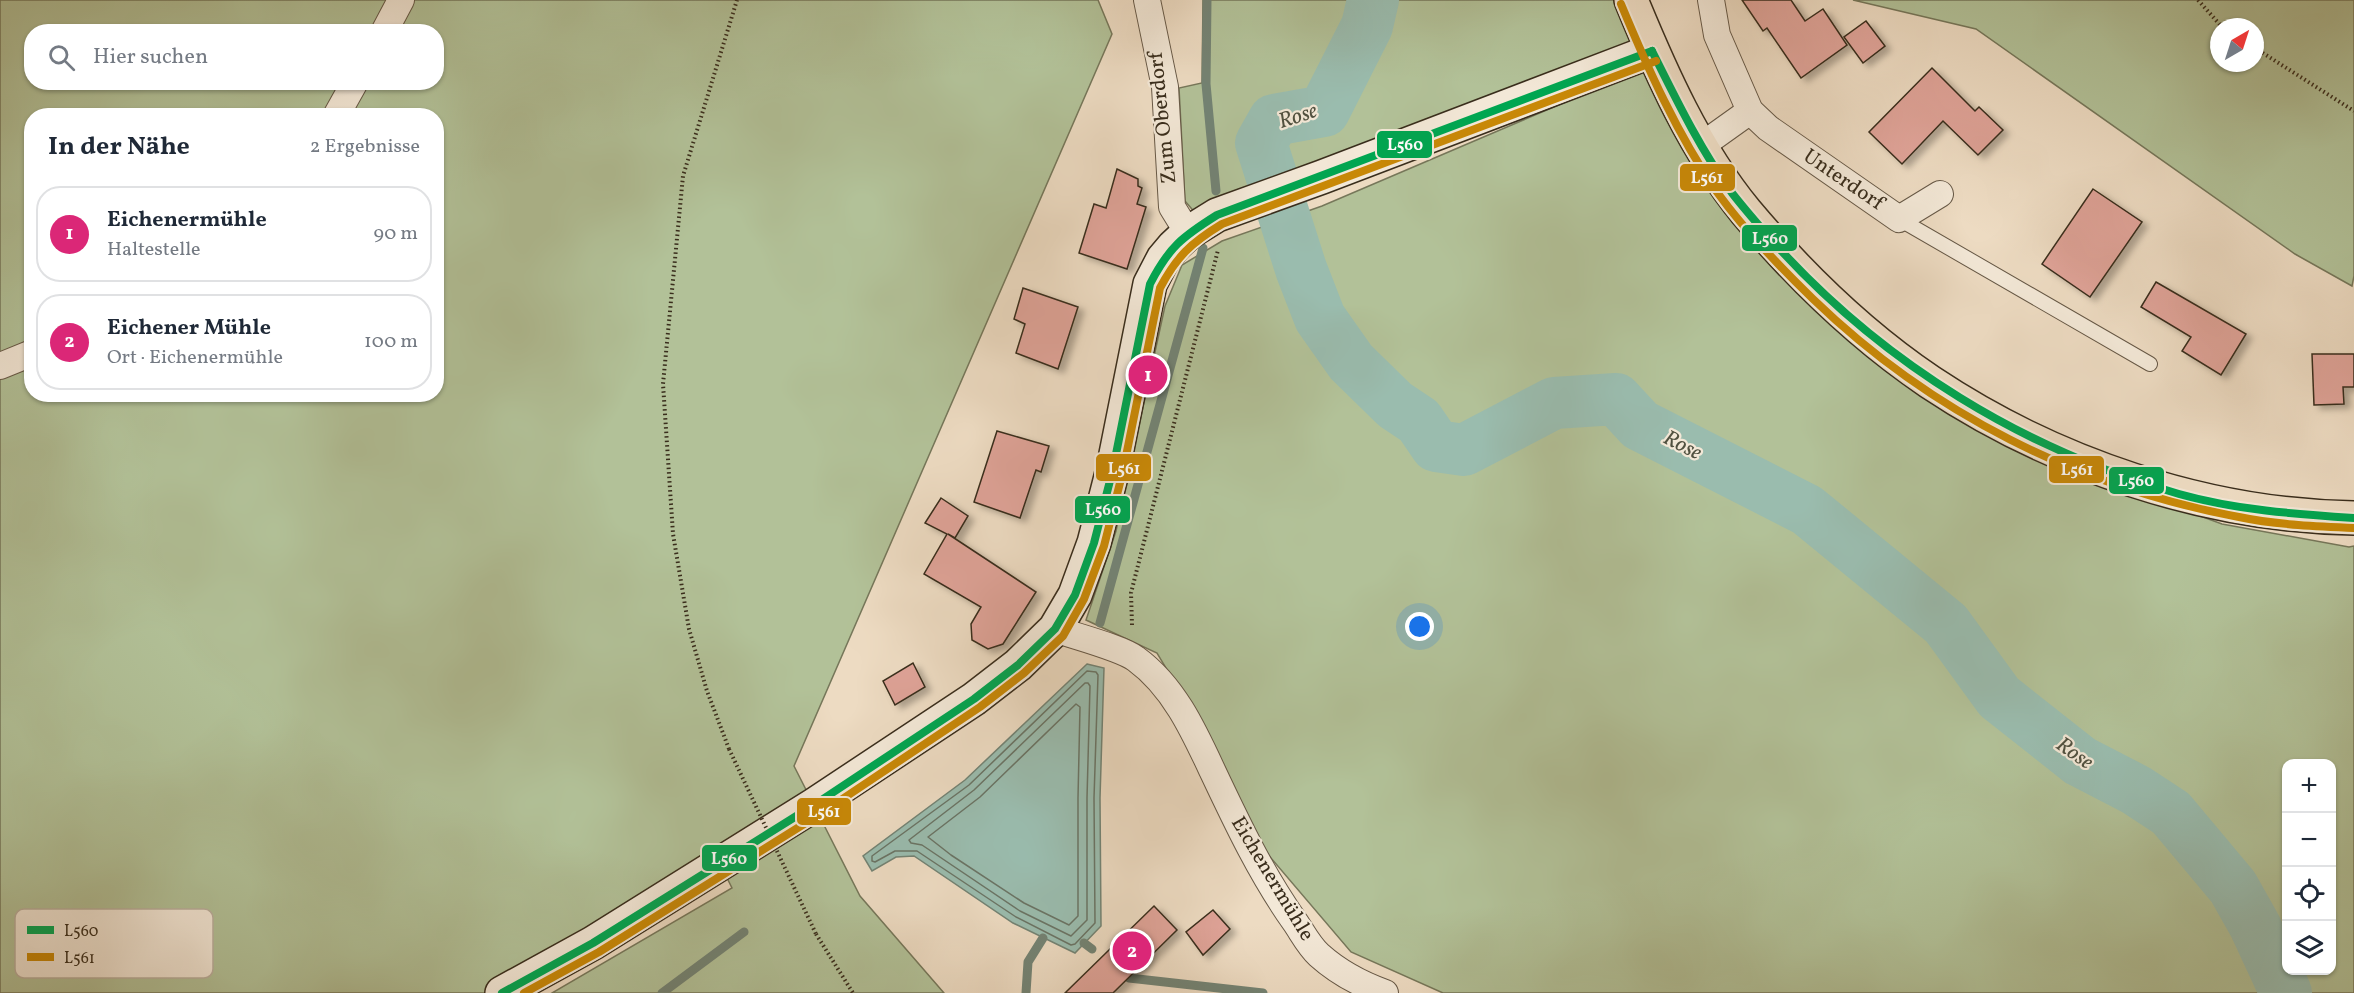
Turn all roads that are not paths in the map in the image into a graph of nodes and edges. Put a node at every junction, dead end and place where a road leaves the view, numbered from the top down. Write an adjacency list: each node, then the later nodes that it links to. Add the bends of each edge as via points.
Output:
1 (401, 0): 5 (street)
2 (1147, 0): 13 (street, Zum Oberdorf, via 1164,87 1172,207)
3 (1631, 0): 6 (main road)
4 (1711, 0): 9 (street, Unterdorf, via 1717,35)
5 (388, 24)
6 (1652, 51): 10 (main road); 13 (main road, via 1217,215)
7 (351, 90): 8 (street)
8 (340, 108)
9 (1750, 111): 10 (street); 12 (street, Unterdorf, via 1800,152)
10 (1701, 146): 17 (main road, via 1745,211 1803,274 1863,330 1930,382 1989,416 2050,448 2133,480 2217,503 2278,513)
11 (1940, 194): 12 (street, Unterdorf)
12 (1899, 219): 15 (lane)
13 (1188, 233): 18 (main road, via 1163,259 1149,284 1113,469 1094,543 1075,595)
14 (24, 356): 16 (street)
15 (2150, 364)
16 (0, 366)
17 (2354, 518)
18 (1055, 629): 19 (main road, via 1018,665 974,699 814,805 592,944); 20 (street, Eichenermühle, via 1134,657 1157,676 1176,700 1201,746 1246,842 1317,953 1360,984)
19 (501, 993)
20 (1385, 993)

